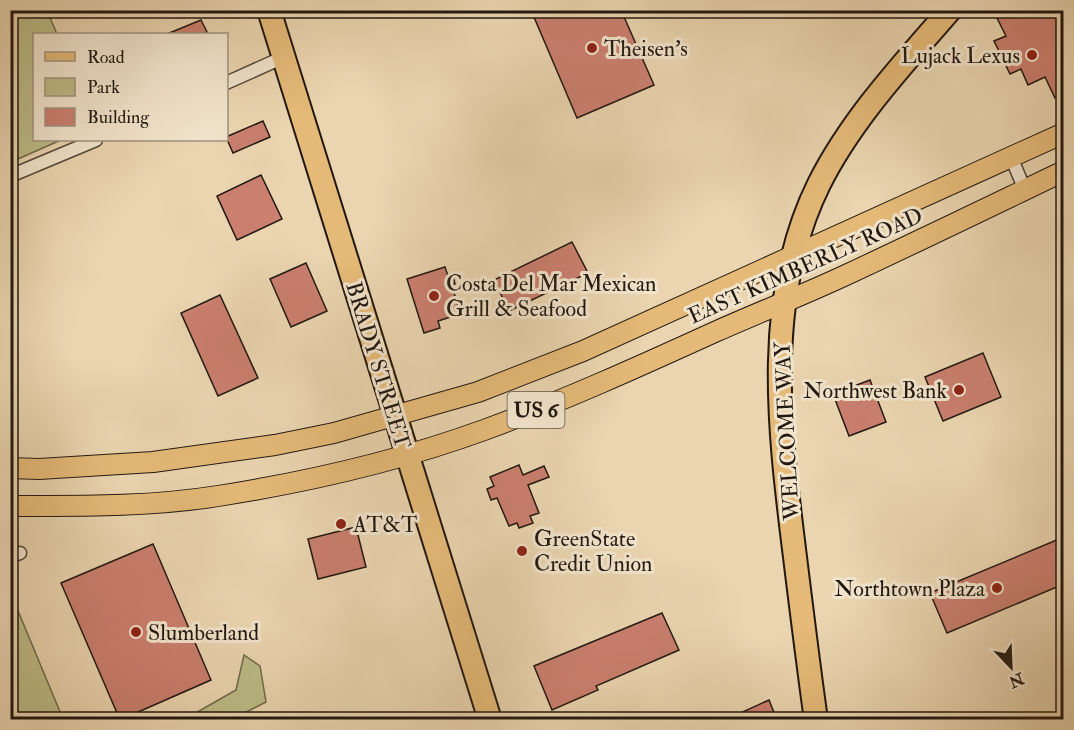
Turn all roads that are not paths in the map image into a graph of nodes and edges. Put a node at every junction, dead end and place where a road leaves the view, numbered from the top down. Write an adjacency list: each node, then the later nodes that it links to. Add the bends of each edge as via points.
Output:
1 (269, 10): 3 (highway, BRADY STREET)
2 (950, 10): 11 (highway, WELCOME WAY, via 910,56 836,155 819,185)
3 (284, 57): 4 (street); 13 (highway, BRADY STREET)
4 (228, 82)
5 (1064, 133): 7 (main road, US 6)
6 (94, 141): 9 (street)
7 (1011, 157): 10 (street); 11 (main road, EAST KIMBERLY ROAD / US 6)
8 (1064, 171): 10 (main road, US 6)
9 (10, 176)
10 (1025, 190): 12 (main road, EAST KIMBERLY ROAD / US 6)
11 (794, 256): 12 (highway, WELCOME WAY); 13 (main road, EAST KIMBERLY ROAD / US 6, via 583,351 478,392)
12 (784, 301): 14 (main road, EAST KIMBERLY ROAD / US 6, via 529,413); 18 (highway, WELCOME WAY, via 780,330 783,455)
13 (395, 416): 14 (highway, BRADY STREET); 15 (main road, EAST KIMBERLY ROAD / US 6, via 275,445 153,462)
14 (407, 454): 16 (main road, EAST KIMBERLY ROAD / US 6, via 216,497 98,507); 17 (highway, BRADY STREET)
15 (10, 468)
16 (10, 506)
17 (490, 720)
18 (816, 720)

